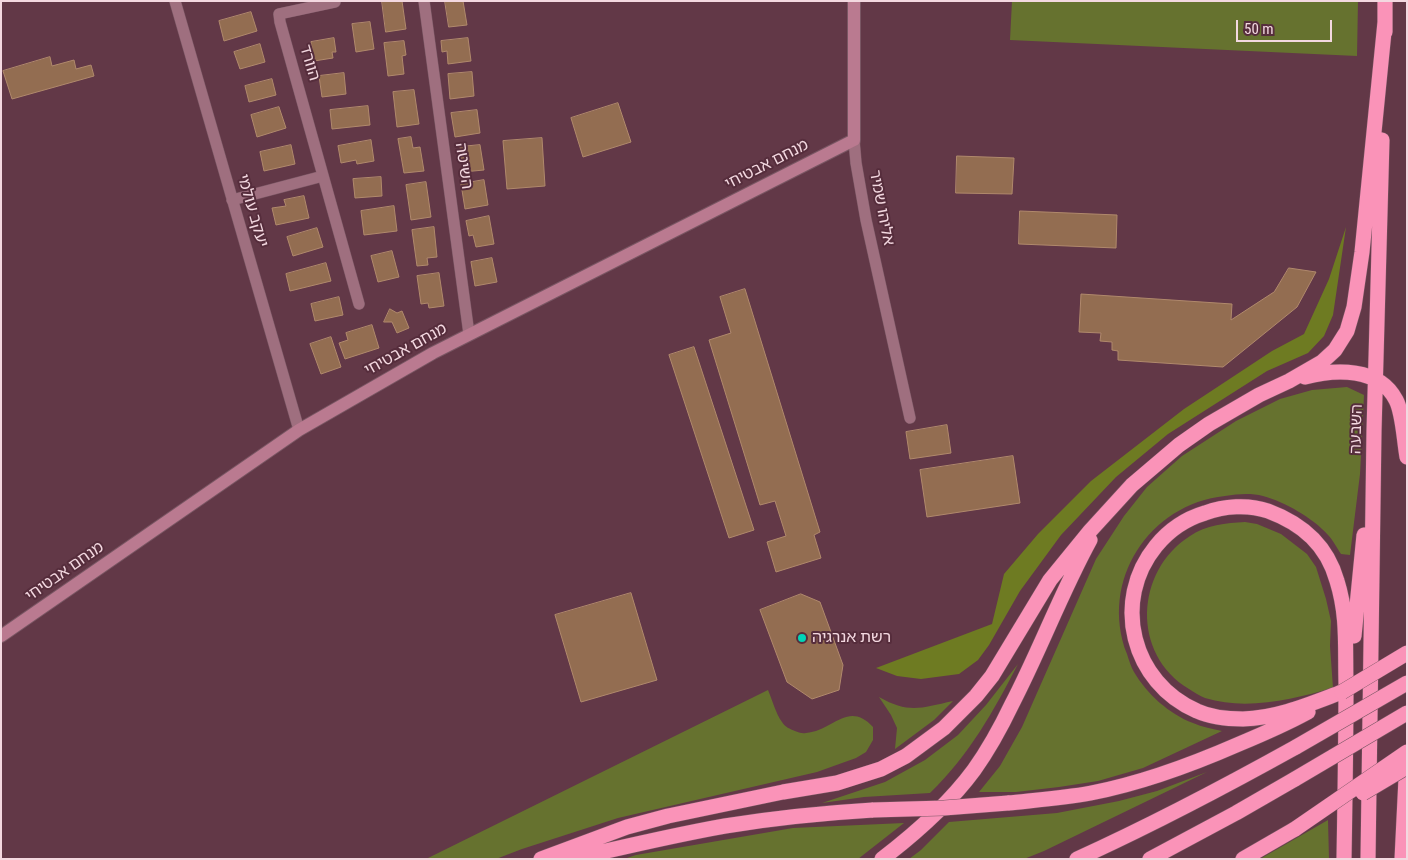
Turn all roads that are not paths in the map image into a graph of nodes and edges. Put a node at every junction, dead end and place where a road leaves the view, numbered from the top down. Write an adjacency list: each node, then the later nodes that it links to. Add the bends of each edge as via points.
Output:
1 (175, 1): 9 (street, יעקב עולמי)
2 (424, 1): 11 (street, השיטה)
3 (854, 1): 7 (street, אליהו שמיר)
4 (1385, 1): 6 (highway, השבעה)
5 (335, 2): 8 (street, הוורד, via 279,14)
6 (1385, 22): 12 (highway, via 1362,252 1352,315 1335,350 1322,362); 13 (highway, השבעה)
7 (854, 140): 11 (street, מנחם אבטיחי); 14 (street, אליהו שמיר, via 866,220)
8 (324, 176): 9 (street); 10 (street, הוורד)
9 (232, 200): 15 (street, יעקב עולמי)
10 (359, 304)
11 (469, 334): 15 (street, מנחם אבטיחי)
12 (1289, 381): 13 (highway, via 1342,371); 18 (highway, via 1209,424 1179,445 1132,485)
13 (1377, 381): 16 (highway, השבעה); 17 (highway, via 1389,390 1396,401)
14 (910, 418)
15 (299, 430): 19 (street, מנחם אבטיחי)
16 (1374, 431): 22 (highway); 36 (highway, השבעה)
17 (1407, 457)
18 (1106, 515): 29 (highway, via 1050,580 992,676 976,696 944,728 906,756 882,769 837,783 714,806 627,827); 31 (highway, via 1074,570 1024,681 975,769 926,823)
19 (1, 636)
20 (1407, 653): 24 (highway, bridge, via 1342,692)
21 (1407, 683): 32 (highway, bridge, via 1232,783)
22 (1346, 712): 24 (highway, via 1346,620 1337,579 1330,560 1318,543 1288,521 1260,509 1215,510 1183,522 1149,554 1133,593 1132,619 1144,665 1161,687 1197,712 1244,719); 35 (highway)
23 (1407, 712): 33 (highway, bridge, via 1236,813)
24 (1294, 715): 30 (highway, bridge, via 1206,759 1164,775 1093,792 1008,803 812,814 726,826)
25 (1407, 752): 28 (highway, bridge)
26 (1407, 756): 37 (highway)
27 (1407, 768): 28 (highway, bridge)
28 (1295, 829): 34 (highway)
29 (541, 859)
30 (572, 859)
31 (882, 859)
32 (1077, 859)
33 (1150, 859)
34 (1243, 859)
35 (1344, 859)
36 (1368, 859)
37 (1402, 859)

